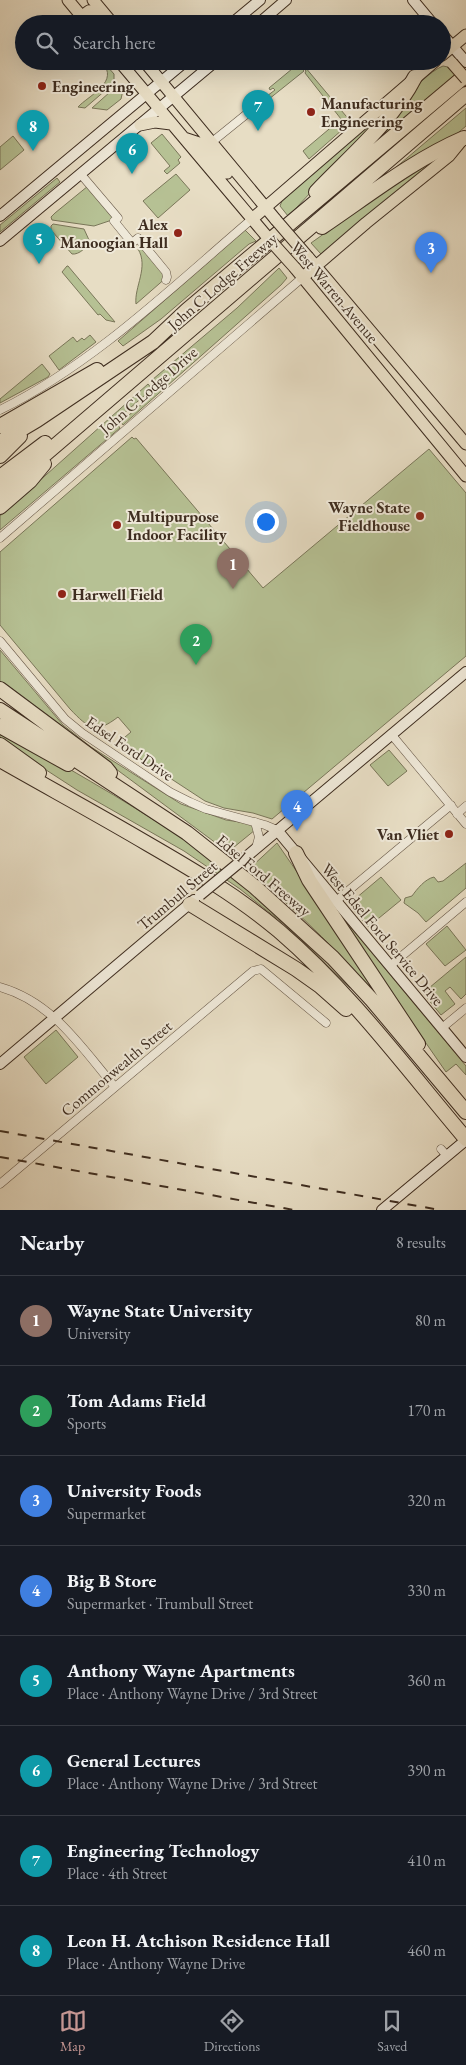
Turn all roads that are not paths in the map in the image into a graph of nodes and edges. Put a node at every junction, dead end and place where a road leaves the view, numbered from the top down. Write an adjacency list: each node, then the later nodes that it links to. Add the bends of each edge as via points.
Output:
1 (68, 0): 6 (main road)
2 (93, 0): 7 (main road)
3 (286, 0): 9 (street)
4 (413, 0): 10 (street)
5 (257, 1): 8 (street)
6 (81, 15)
7 (106, 15)
8 (242, 15)
9 (268, 15)
10 (426, 15)
11 (466, 35): 12 (main road)
12 (452, 47): 13 (street)
13 (466, 62)
14 (451, 67): 21 (main road, bridge)
15 (127, 70): 25 (main road, West Warren Avenue)
16 (151, 70): 23 (main road, West Warren Avenue)
17 (176, 70): 23 (street)
18 (178, 70): 24 (street, via 178,78)
19 (206, 70): 24 (street)
20 (427, 70): 22 (main road)
21 (466, 77): 47 (highway, John C Lodge Freeway)
22 (415, 78): 44 (main road); 47 (highway, via 406,96 294,216)
23 (161, 82): 25 (street); 27 (main road, West Warren Avenue)
24 (190, 84): 27 (street)
25 (147, 94): 28 (street); 30 (main road, West Warren Avenue)
26 (466, 94): 55 (highway, John C Lodge Freeway)
27 (174, 97): 30 (street); 31 (main road, West Warren Avenue)
28 (130, 108): 32 (street, via 141,112); 34 (street)
29 (254, 108): 37 (street)
30 (159, 110): 32 (street); 33 (main road, West Warren Avenue)
31 (188, 114): 33 (main road, via 177,113); 37 (main road, West Warren Avenue)
32 (141, 124): 33 (main road); 39 (street)
33 (172, 124): 35 (main road, West Warren Avenue)
34 (103, 130): 39 (street, via 98,142 78,160); 40 (street)
35 (182, 137): 38 (main road, via 199,143 222,172 227,173); 43 (main road, West Warren Avenue)
36 (465, 137): 49 (main road, John C Lodge Drive, via 449,156); 55 (highway, via 440,148 320,228 189,340)
37 (212, 142): 38 (main road, West Warren Avenue)
38 (230, 164): 42 (main road, West Warren Avenue)
39 (85, 173): 41 (street); 51 (street, via 118,218 114,221 132,243 138,238 166,272)
40 (52, 174): 41 (street, via 62,178); 45 (street)
41 (63, 188): 48 (street)
42 (252, 191): 43 (main road, via 249,201); 44 (main road, West Warren Avenue)
43 (240, 206): 46 (main road, West Warren Avenue)
44 (266, 207): 46 (main road); 49 (main road, West Warren Avenue, bridge)
45 (0, 216)
46 (252, 219): 50 (main road, West Warren Avenue, bridge); 58 (street, via 81,363)
47 (294, 221): 54 (highway, John C Lodge Freeway)
48 (0, 242)
49 (317, 266): 50 (main road, John C Lodge Drive); 52 (main road, West Warren Avenue)
50 (302, 278): 53 (main road, West Warren Avenue); 70 (street, John C Lodge Drive)
51 (166, 280)
52 (330, 281): 53 (main road, via 319,282); 56 (main road, West Warren Avenue)
53 (313, 291): 57 (main road, West Warren Avenue)
54 (187, 310): 59 (highway, John C Lodge Freeway, via 152,342); 61 (highway, via 172,317 116,359)
55 (168, 350): 60 (highway, John C Lodge Freeway)
56 (406, 372): 57 (main road, via 394,371); 64 (main road, West Warren Avenue)
57 (388, 382): 66 (main road, West Warren Avenue)
58 (0, 410)
59 (37, 420): 63 (highway, John C Lodge Freeway); 65 (highway)
60 (85, 421): 62 (highway, John C Lodge Freeway); 67 (highway, via 54,436)
61 (0, 426)
62 (69, 433): 68 (highway, John C Lodge Freeway); 69 (highway, via 30,481)
63 (0, 442)
64 (466, 444)
65 (0, 456)
66 (466, 476)
67 (0, 477)
68 (0, 494)
69 (0, 507)
70 (0, 538)
71 (0, 641): 87 (street, Edsel Ford Drive, via 74,727 170,792 206,809)
72 (466, 672): 76 (street, Trumbull Street)
73 (0, 689): 81 (highway, via 106,768)
74 (0, 710): 80 (highway, Edsel Ford Freeway)
75 (0, 726): 80 (highway, via 80,770)
76 (391, 734): 82 (street); 89 (street, Trumbull Street)
77 (0, 745): 86 (highway)
78 (0, 760): 84 (highway, Edsel Ford Freeway)
79 (0, 769): 84 (highway, via 49,797)
80 (92, 770): 81 (highway, Edsel Ford Freeway)
81 (123, 790): 104 (highway, Edsel Ford Freeway, via 187,833 262,893 333,958)
82 (450, 805): 85 (street); 93 (street)
83 (466, 806): 85 (street)
84 (86, 809): 86 (highway, Edsel Ford Freeway)
85 (457, 814): 88 (street)
86 (103, 818): 101 (highway, Edsel Ford Freeway, via 223,889 272,925 335,985)
87 (254, 822): 89 (street, Edsel Ford Drive); 90 (street, via 259,837)
88 (466, 824)
89 (277, 830): 90 (street, Trumbull Street); 91 (street, West Edsel Ford Service Drive)
90 (256, 848): 92 (street, Trumbull Street, bridge)
91 (296, 853): 93 (street, West Edsel Ford Service Drive); 104 (highway, via 308,880 434,1067)
92 (195, 899): 98 (street, Trumbull Street); 101 (highway, via 334,998)
93 (336, 901): 95 (street, West Edsel Ford Service Drive)
94 (466, 902): 95 (street)
95 (390, 966): 100 (street, West Edsel Ford Service Drive)
96 (0, 987): 98 (street, via 27,997)
97 (466, 1008): 100 (street)
98 (56, 1017): 103 (street, Trumbull Street); 105 (street)
99 (326, 1023): 105 (street, Commonwealth Street, via 261,969 249,973)
100 (442, 1028): 102 (street, West Edsel Ford Service Drive)
101 (398, 1057): 107 (highway, Edsel Ford Freeway)
102 (466, 1057)
103 (0, 1064)
104 (442, 1085): 106 (highway, Edsel Ford Freeway)
105 (115, 1087): 108 (street, Commonwealth Street)
106 (466, 1112)
107 (463, 1142): 109 (street, via 444,1152)
108 (0, 1184)
109 (382, 1210)

